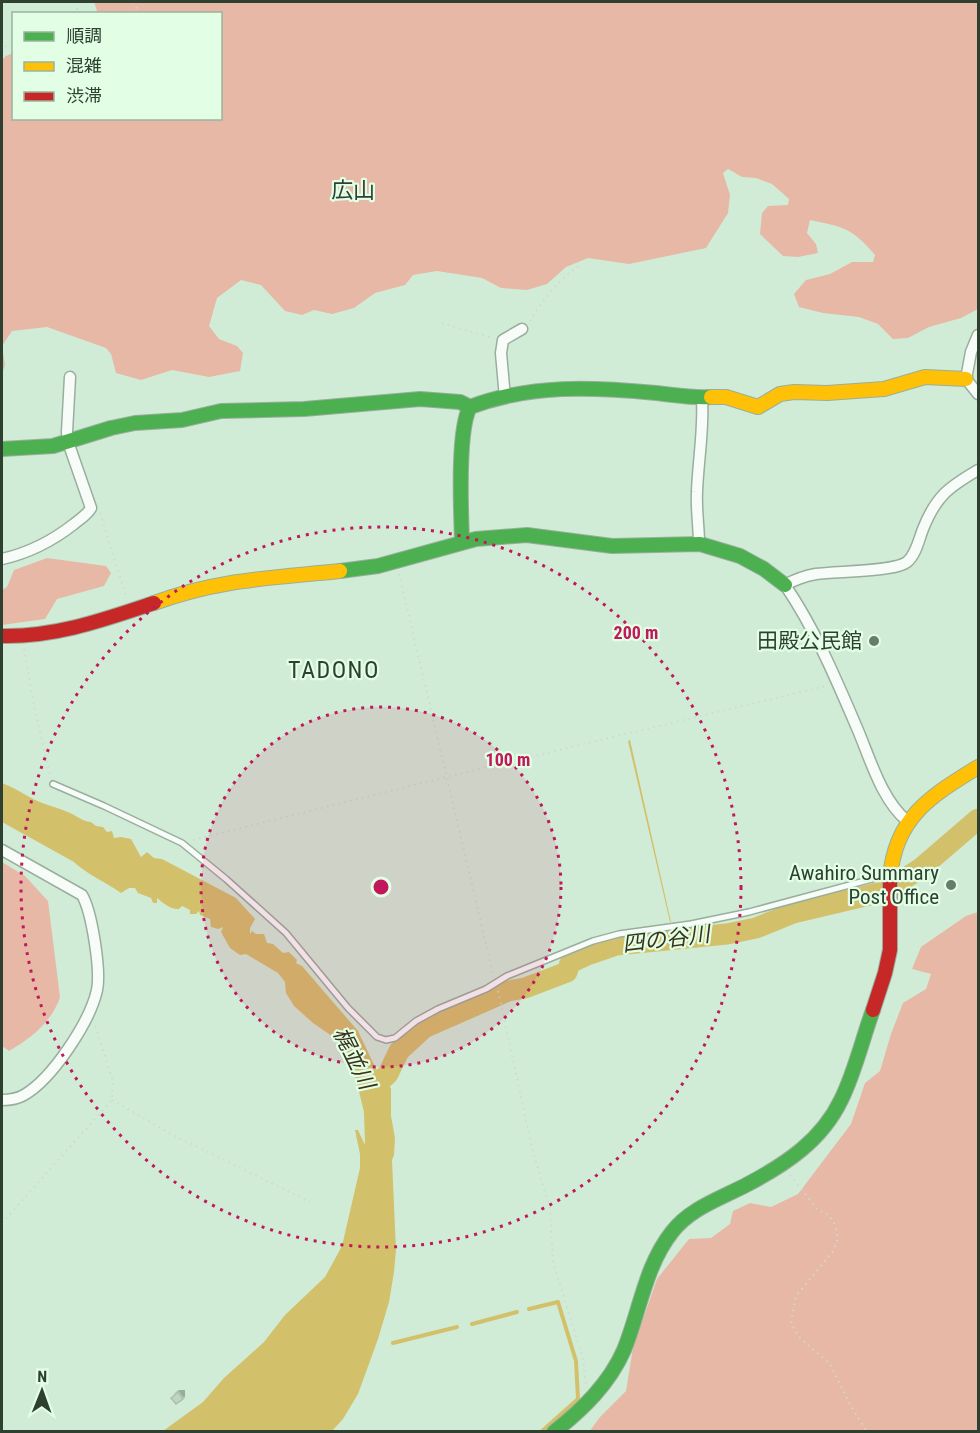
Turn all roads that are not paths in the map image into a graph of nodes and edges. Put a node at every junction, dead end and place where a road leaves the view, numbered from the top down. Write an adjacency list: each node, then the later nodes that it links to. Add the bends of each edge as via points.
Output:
1 (522, 329): 6 (street, via 503,340)
2 (978, 335): 4 (street)
3 (70, 377): 9 (street)
4 (966, 379): 5 (street); 7 (street, via 925,377 884,389 794,392 780,394 758,407 726,397)
5 (978, 394)
6 (505, 398): 7 (street, via 582,387); 8 (street)
7 (702, 399): 13 (street, via 696,496)
8 (470, 407): 9 (street, via 459,402 420,399 221,411 182,420 135,423); 12 (street, via 464,424)
9 (68, 442): 10 (street, via 37,448); 14 (street, via 91,508 89,512 40,547)
10 (2, 448)
11 (978, 470): 15 (street, via 946,490 938,500 907,562 893,567 817,574)
12 (462, 541): 13 (street, via 525,535 611,545); 16 (street, via 365,568 214,585 77,628 24,637)
13 (699, 544): 15 (street, via 748,559 768,569)
14 (2, 559)
15 (786, 585): 19 (street, via 837,681 884,788)
16 (2, 636)
17 (978, 767): 19 (street, via 940,790)
18 (53, 784): 21 (lane, via 182,843 286,933 348,1008 377,1037 386,1040 438,1009 593,941 785,904)
19 (907, 821): 21 (street, via 898,836)
20 (2, 850): 22 (street, via 82,895 87,904 98,978 88,1014 65,1055 25,1095)
21 (890, 874): 23 (street, via 890,951 842,1099 829,1122 811,1143 782,1165 698,1209 671,1233 660,1250 616,1365 591,1399)
22 (2, 1100)
23 (554, 1431)

